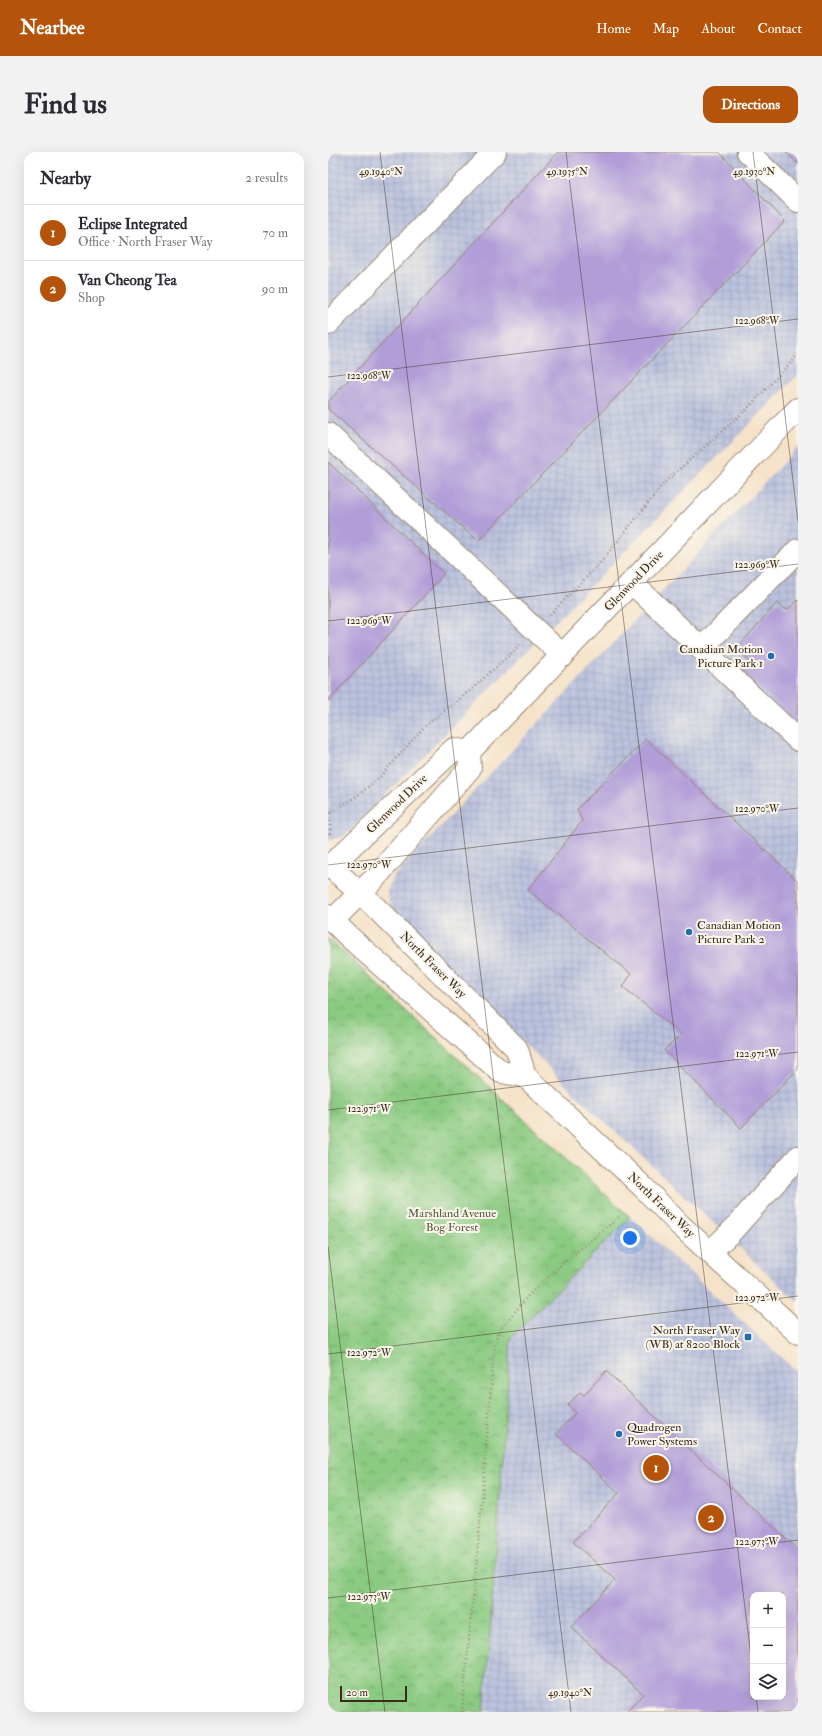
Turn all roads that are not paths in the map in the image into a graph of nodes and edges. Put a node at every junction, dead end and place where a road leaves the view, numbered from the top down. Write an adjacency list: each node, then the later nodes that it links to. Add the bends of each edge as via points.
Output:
1 (495, 152): 4 (street)
2 (748, 152): 3 (street)
3 (798, 201)
4 (328, 324)
5 (798, 410): 8 (street, Glenwood Drive)
6 (328, 434): 10 (street)
7 (798, 550): 9 (street)
8 (632, 584): 9 (street); 10 (street, Glenwood Drive)
9 (701, 649): 11 (street)
10 (563, 656): 12 (street, Glenwood Drive)
11 (798, 740)
12 (469, 752): 13 (street, Glenwood Drive, via 454,749); 14 (street, via 470,768)
13 (329, 866): 14 (street, North Fraser Way)
14 (360, 893): 15 (street); 16 (street, North Fraser Way, via 517,1049)
15 (330, 918): 16 (street, via 501,1072)
16 (525, 1076): 18 (street, North Fraser Way, via 680,1225)
17 (798, 1157): 18 (street)
18 (711, 1251): 19 (street, North Fraser Way)
19 (798, 1333)

